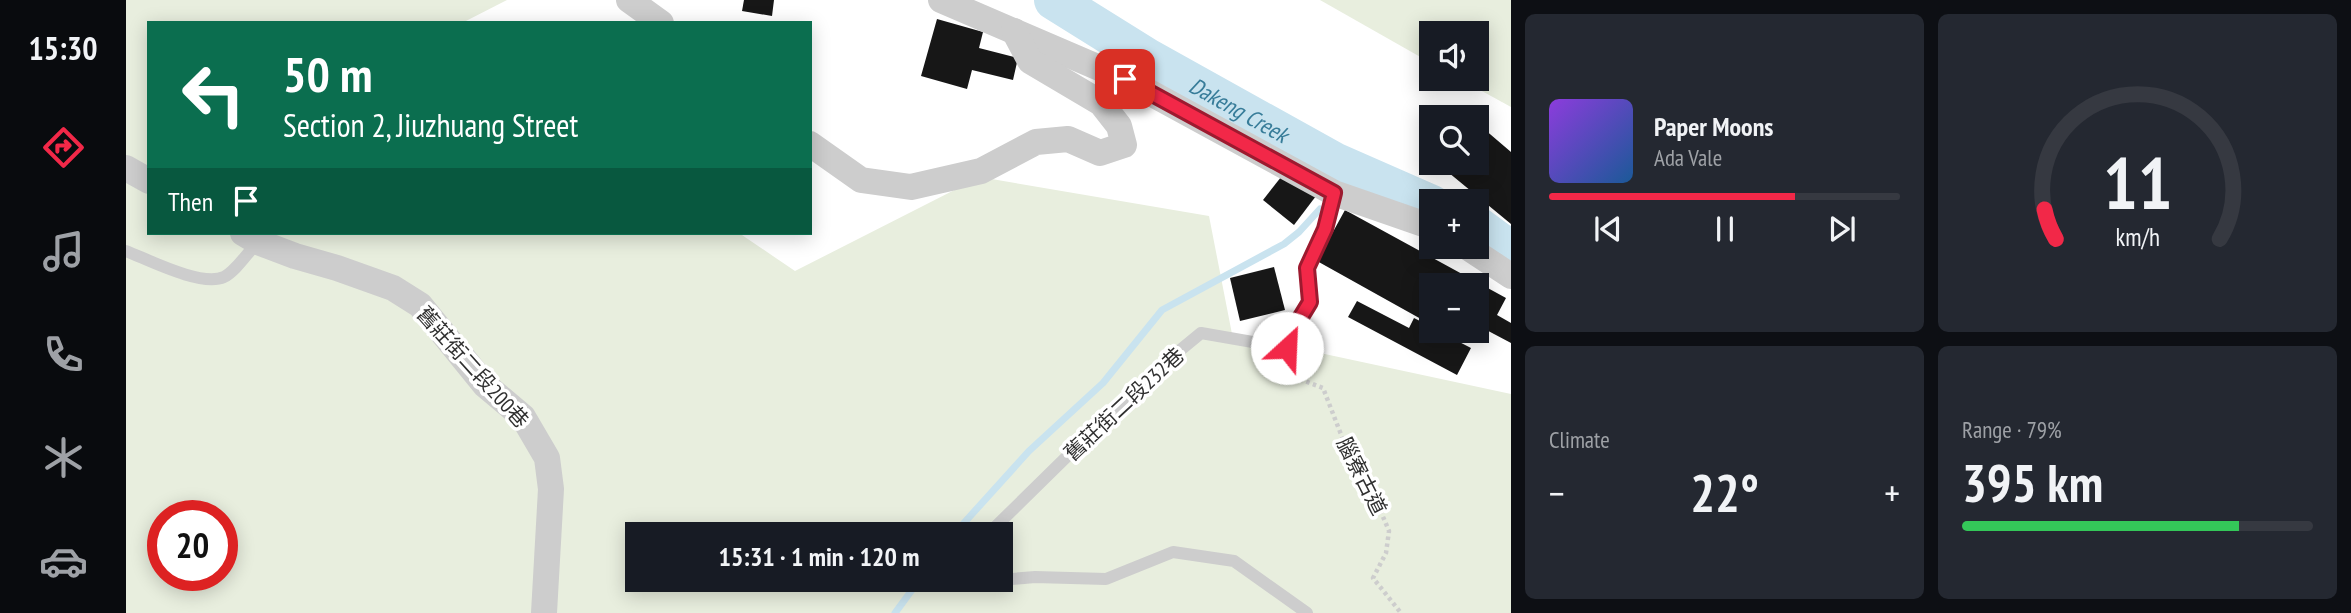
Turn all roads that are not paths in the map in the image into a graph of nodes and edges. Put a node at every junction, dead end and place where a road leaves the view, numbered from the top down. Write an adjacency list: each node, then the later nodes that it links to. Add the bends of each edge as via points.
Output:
1 (629, 0): 3 (street)
2 (941, 0): 4 (street)
3 (658, 21)
4 (1014, 31): 5 (street, via 1030,61 1101,103 1119,126 1124,145 1100,153 1068,139 1036,142 981,171 911,187 861,180); 8 (street, via 1125,79)
5 (812, 146)
6 (126, 168): 7 (street)
7 (147, 180)
8 (1328, 191): 9 (street); 14 (lane, 舊莊街二段232巷, via 1325,229 1307,268 1310,302 1287,348 1202,333 1150,375)
9 (1419, 222)
10 (250, 237): 11 (lane, via 227,276 214,280); 16 (street, 舊莊街二段200巷, via 393,288 420,305 485,385 523,417 547,458 550,479)
11 (126, 251)
12 (1485, 259): 13 (street)
13 (1511, 276)
14 (1000, 522)
15 (1013, 579): 17 (lane, via 1106,579 1173,552 1234,561)
16 (544, 613)
17 (1307, 613)

